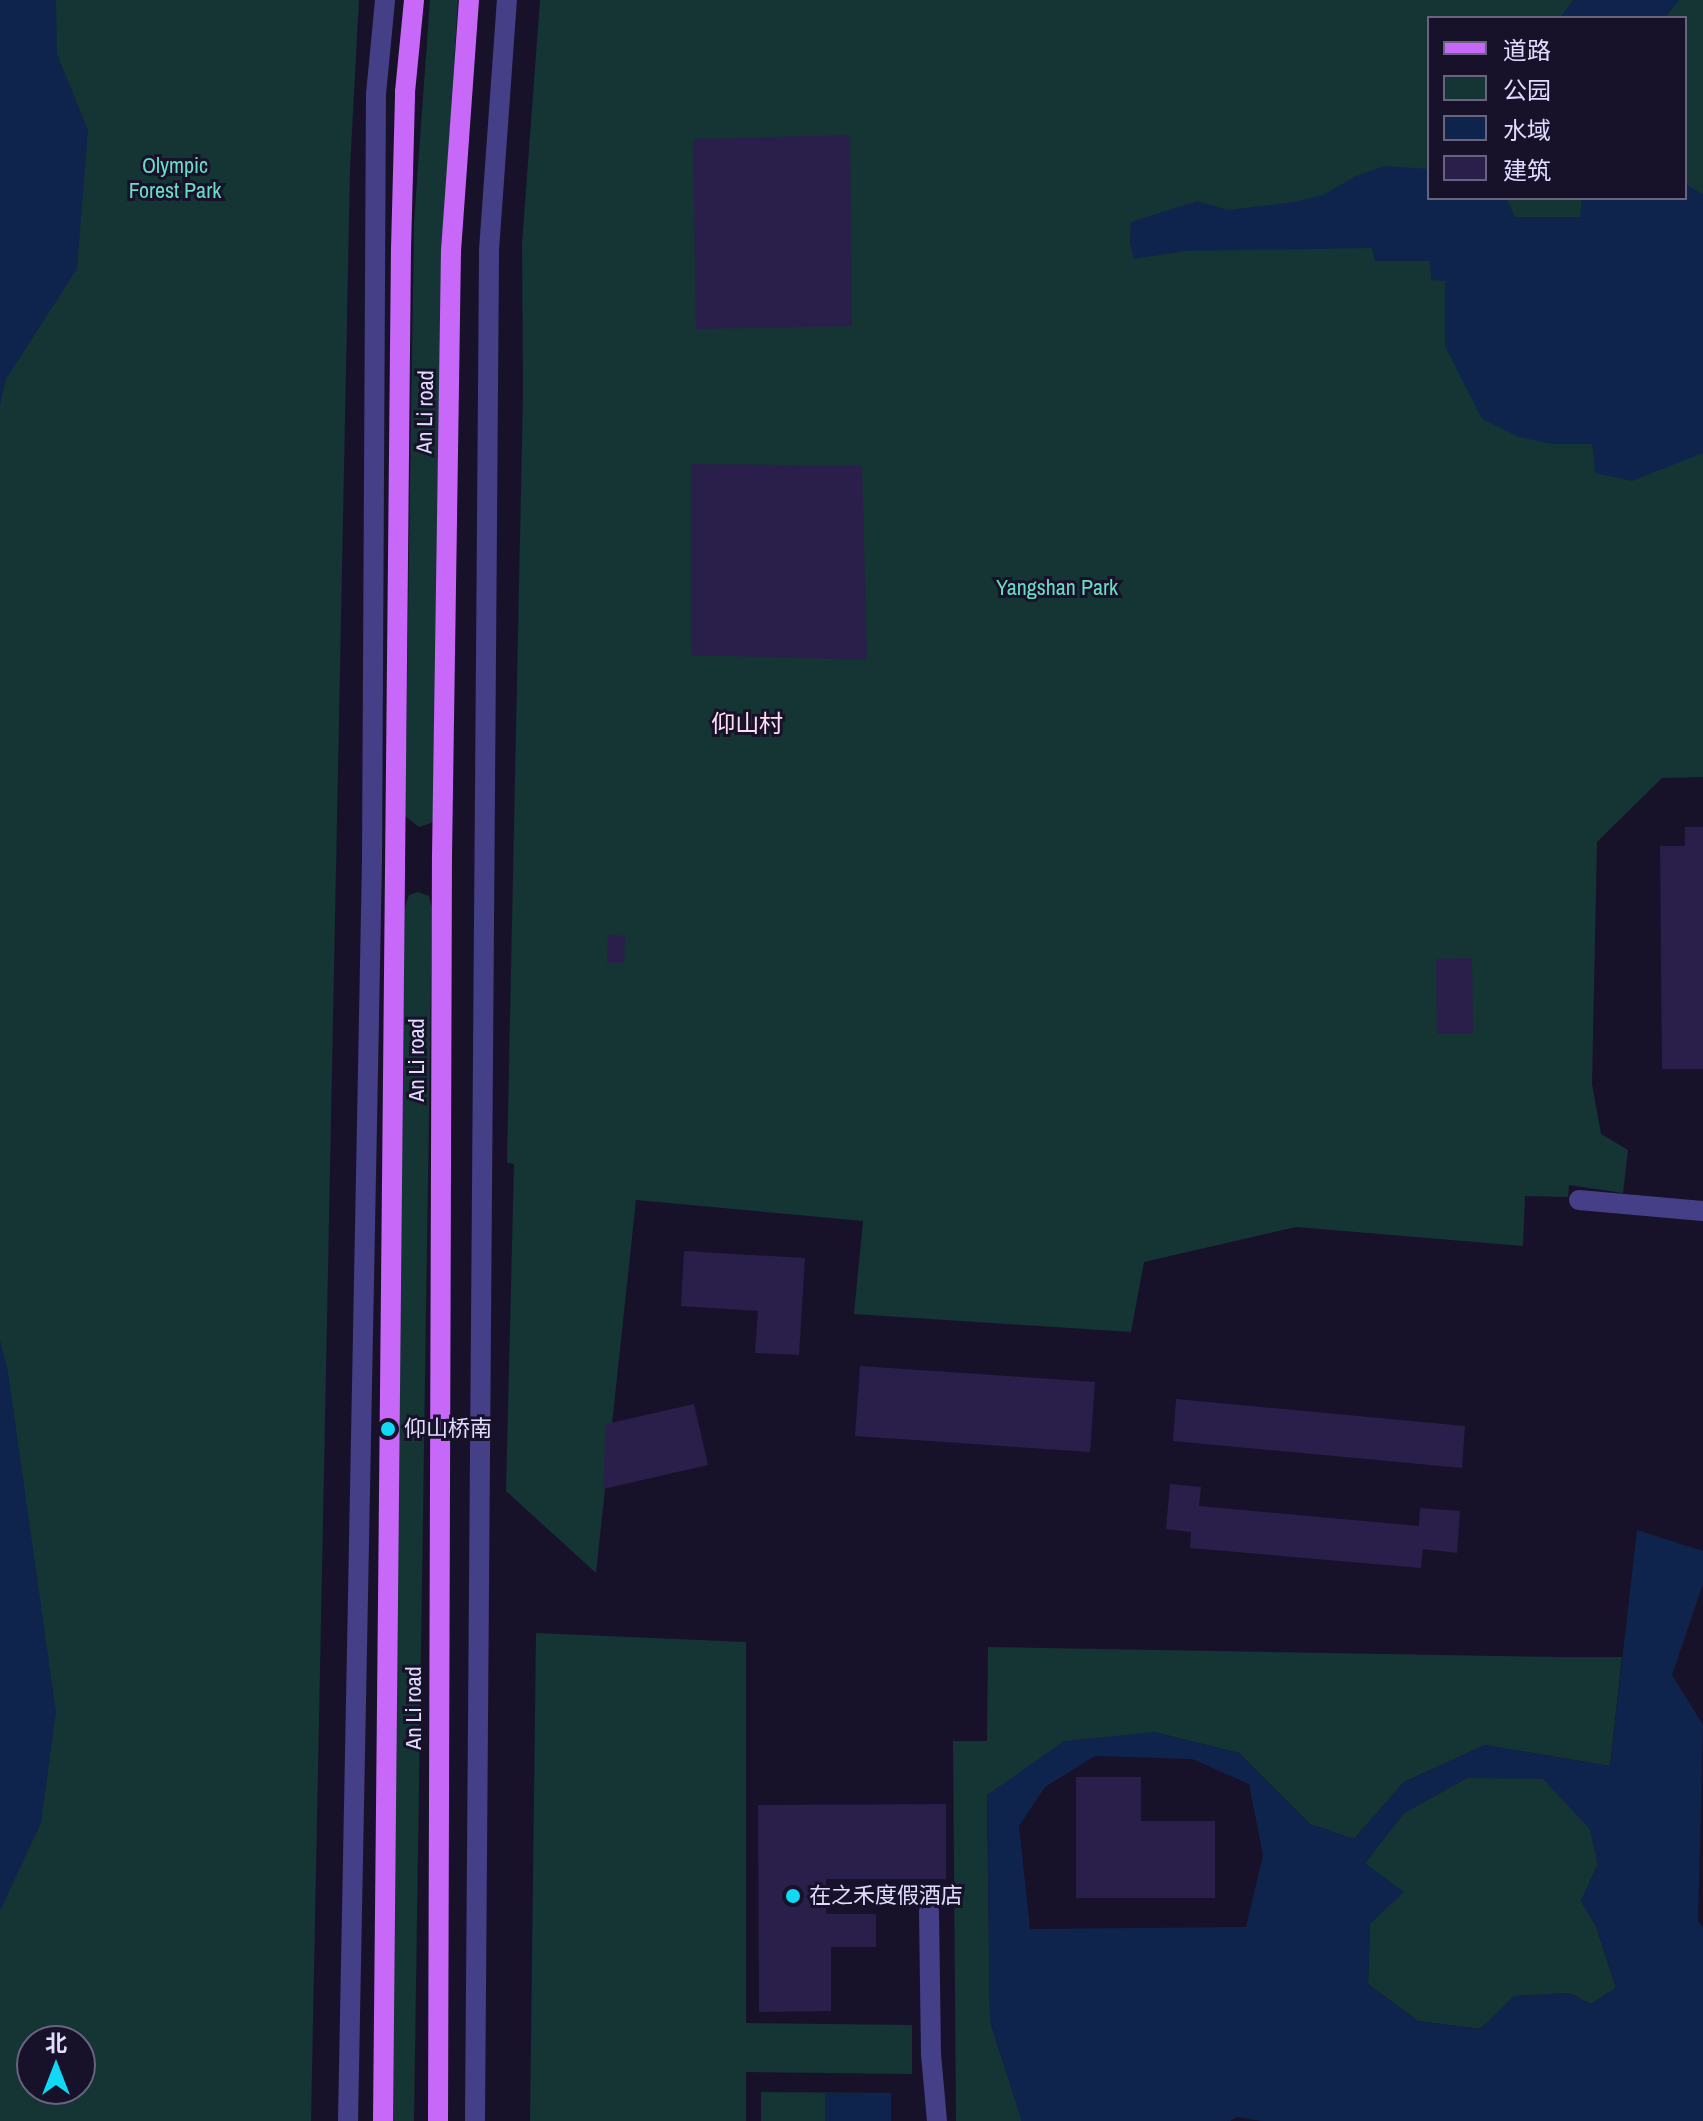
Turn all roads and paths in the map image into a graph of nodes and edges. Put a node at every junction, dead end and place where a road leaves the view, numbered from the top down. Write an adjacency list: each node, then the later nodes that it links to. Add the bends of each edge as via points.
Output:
1 (385, 0): 8 (street, via 376,94 372,857)
2 (414, 0): 9 (main road, An Li road, via 405,92 401,249)
3 (469, 0): 10 (main road, An Li road, via 451,251 443,776)
4 (507, 0): 11 (street, via 489,250)
5 (1579, 1200): 6 (street)
6 (1703, 1211)
7 (929, 1911): 12 (street)
8 (348, 2121)
9 (383, 2121)
10 (438, 2121)
11 (475, 2121)
12 (937, 2121)

